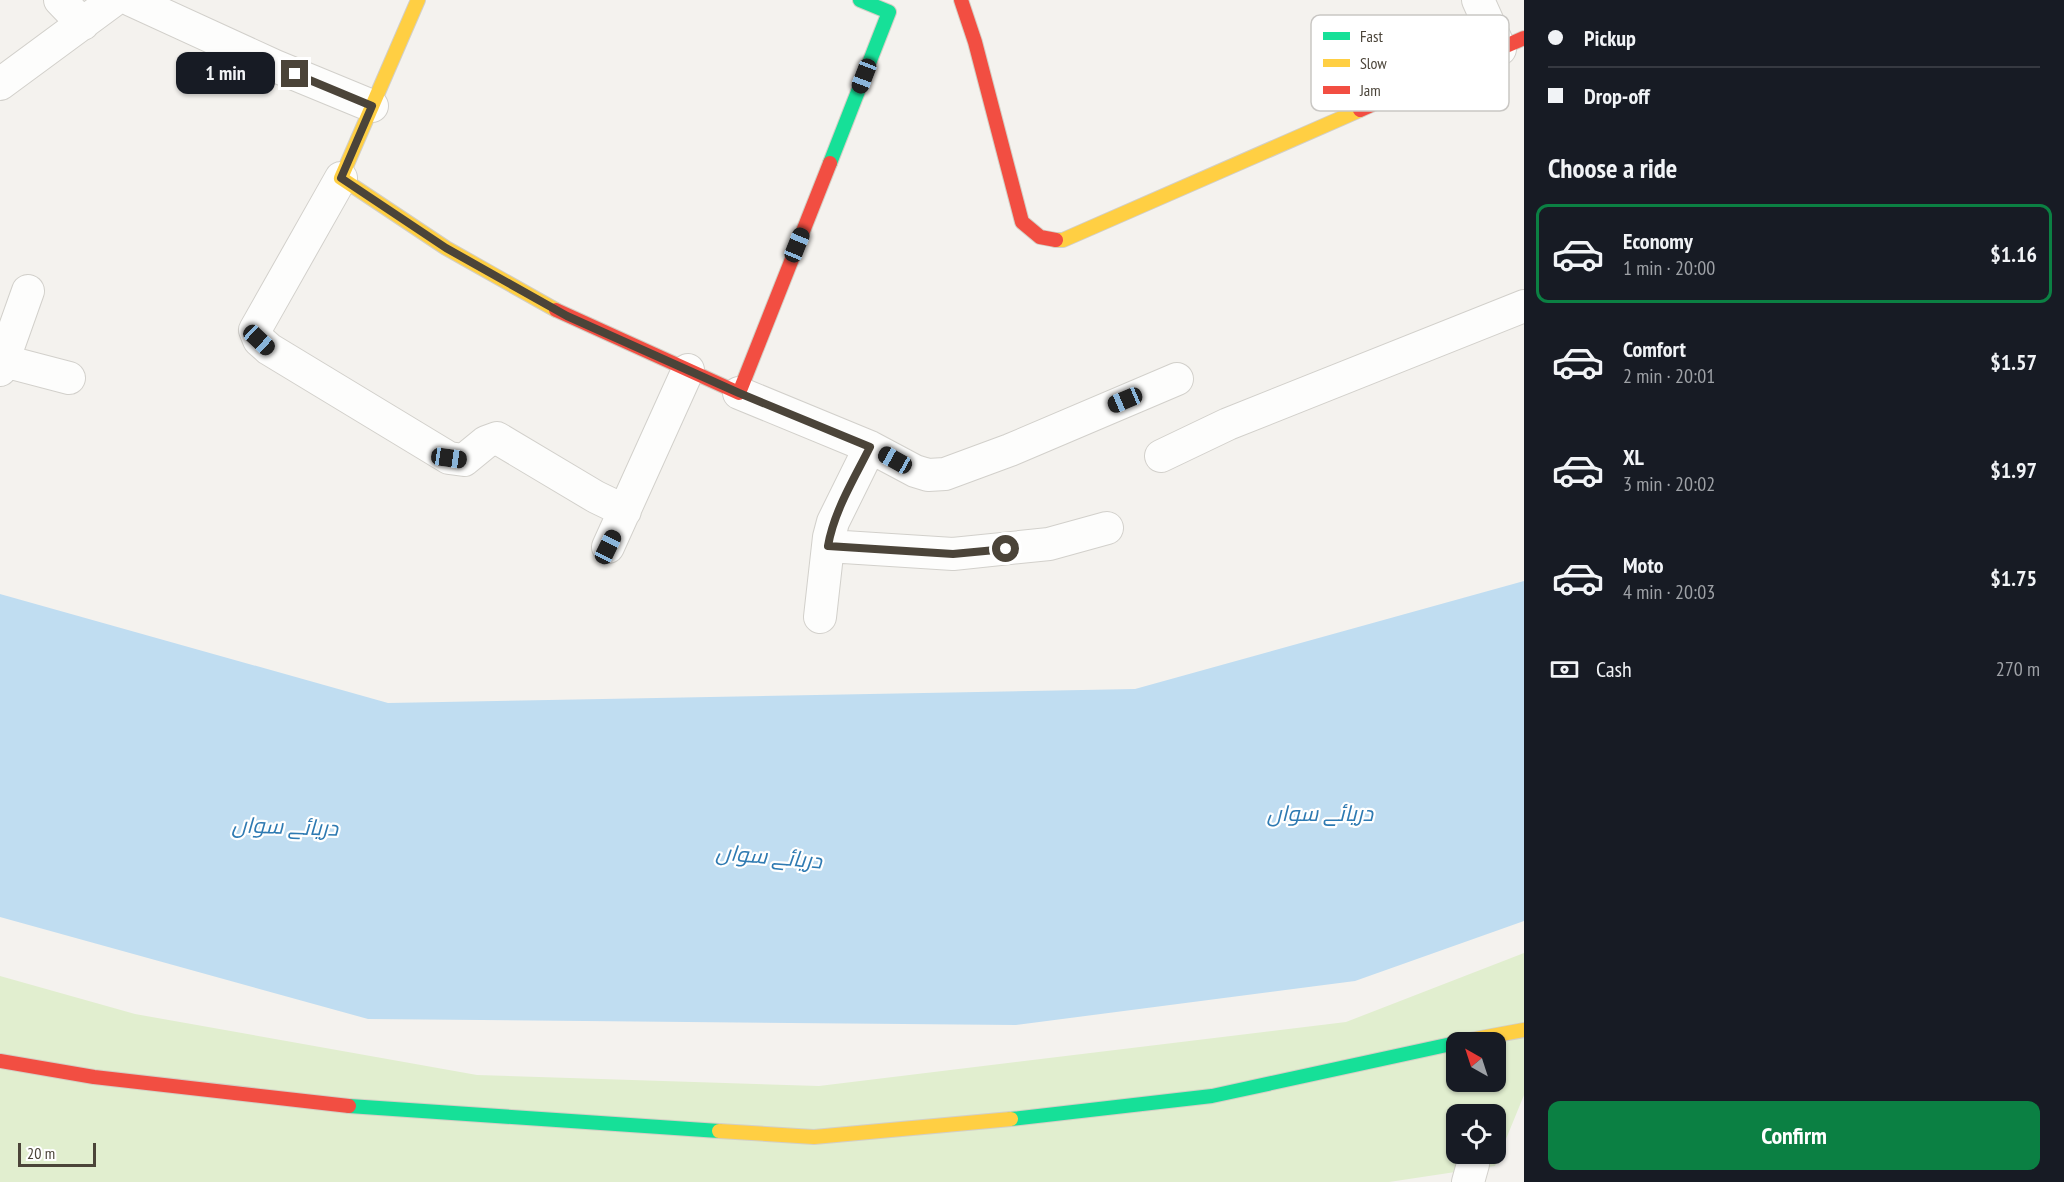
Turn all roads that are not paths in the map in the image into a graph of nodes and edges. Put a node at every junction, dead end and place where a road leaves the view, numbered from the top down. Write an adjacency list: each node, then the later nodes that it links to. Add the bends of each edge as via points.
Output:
1 (60, 0): 9 (street)
2 (114, 0): 9 (street)
3 (131, 0): 11 (street)
4 (418, 0): 11 (street)
5 (860, 0): 20 (street, via 888,12)
6 (961, 0): 12 (street, via 1022,222 1034,236 1063,240)
7 (1478, 0): 8 (street)
8 (1490, 15)
9 (83, 24): 10 (street)
10 (0, 84)
11 (372, 106): 13 (street)
12 (1359, 111)
13 (341, 178): 17 (street, via 446,248 567,316); 23 (street, via 255,330 259,340 449,458 464,460 497,438)
14 (28, 291): 16 (street)
15 (1524, 306): 22 (street, via 1228,424)
16 (1, 364): 18 (street)
17 (688, 370): 20 (street); 23 (street)
18 (69, 378)
19 (1177, 379): 21 (street, via 945,474 915,471)
20 (739, 393): 21 (street)
21 (870, 447): 25 (street, via 833,522)
22 (1161, 456)
23 (625, 511): 26 (street)
24 (1107, 528): 25 (street, via 1048,544 953,554)
25 (828, 546): 27 (street)
26 (608, 547)
27 (820, 617)
28 (1524, 1030): 29 (street)
29 (1506, 1034)
30 (1446, 1046): 31 (street, via 1212,1096 814,1137 373,1109 94,1077)
31 (0, 1062)

